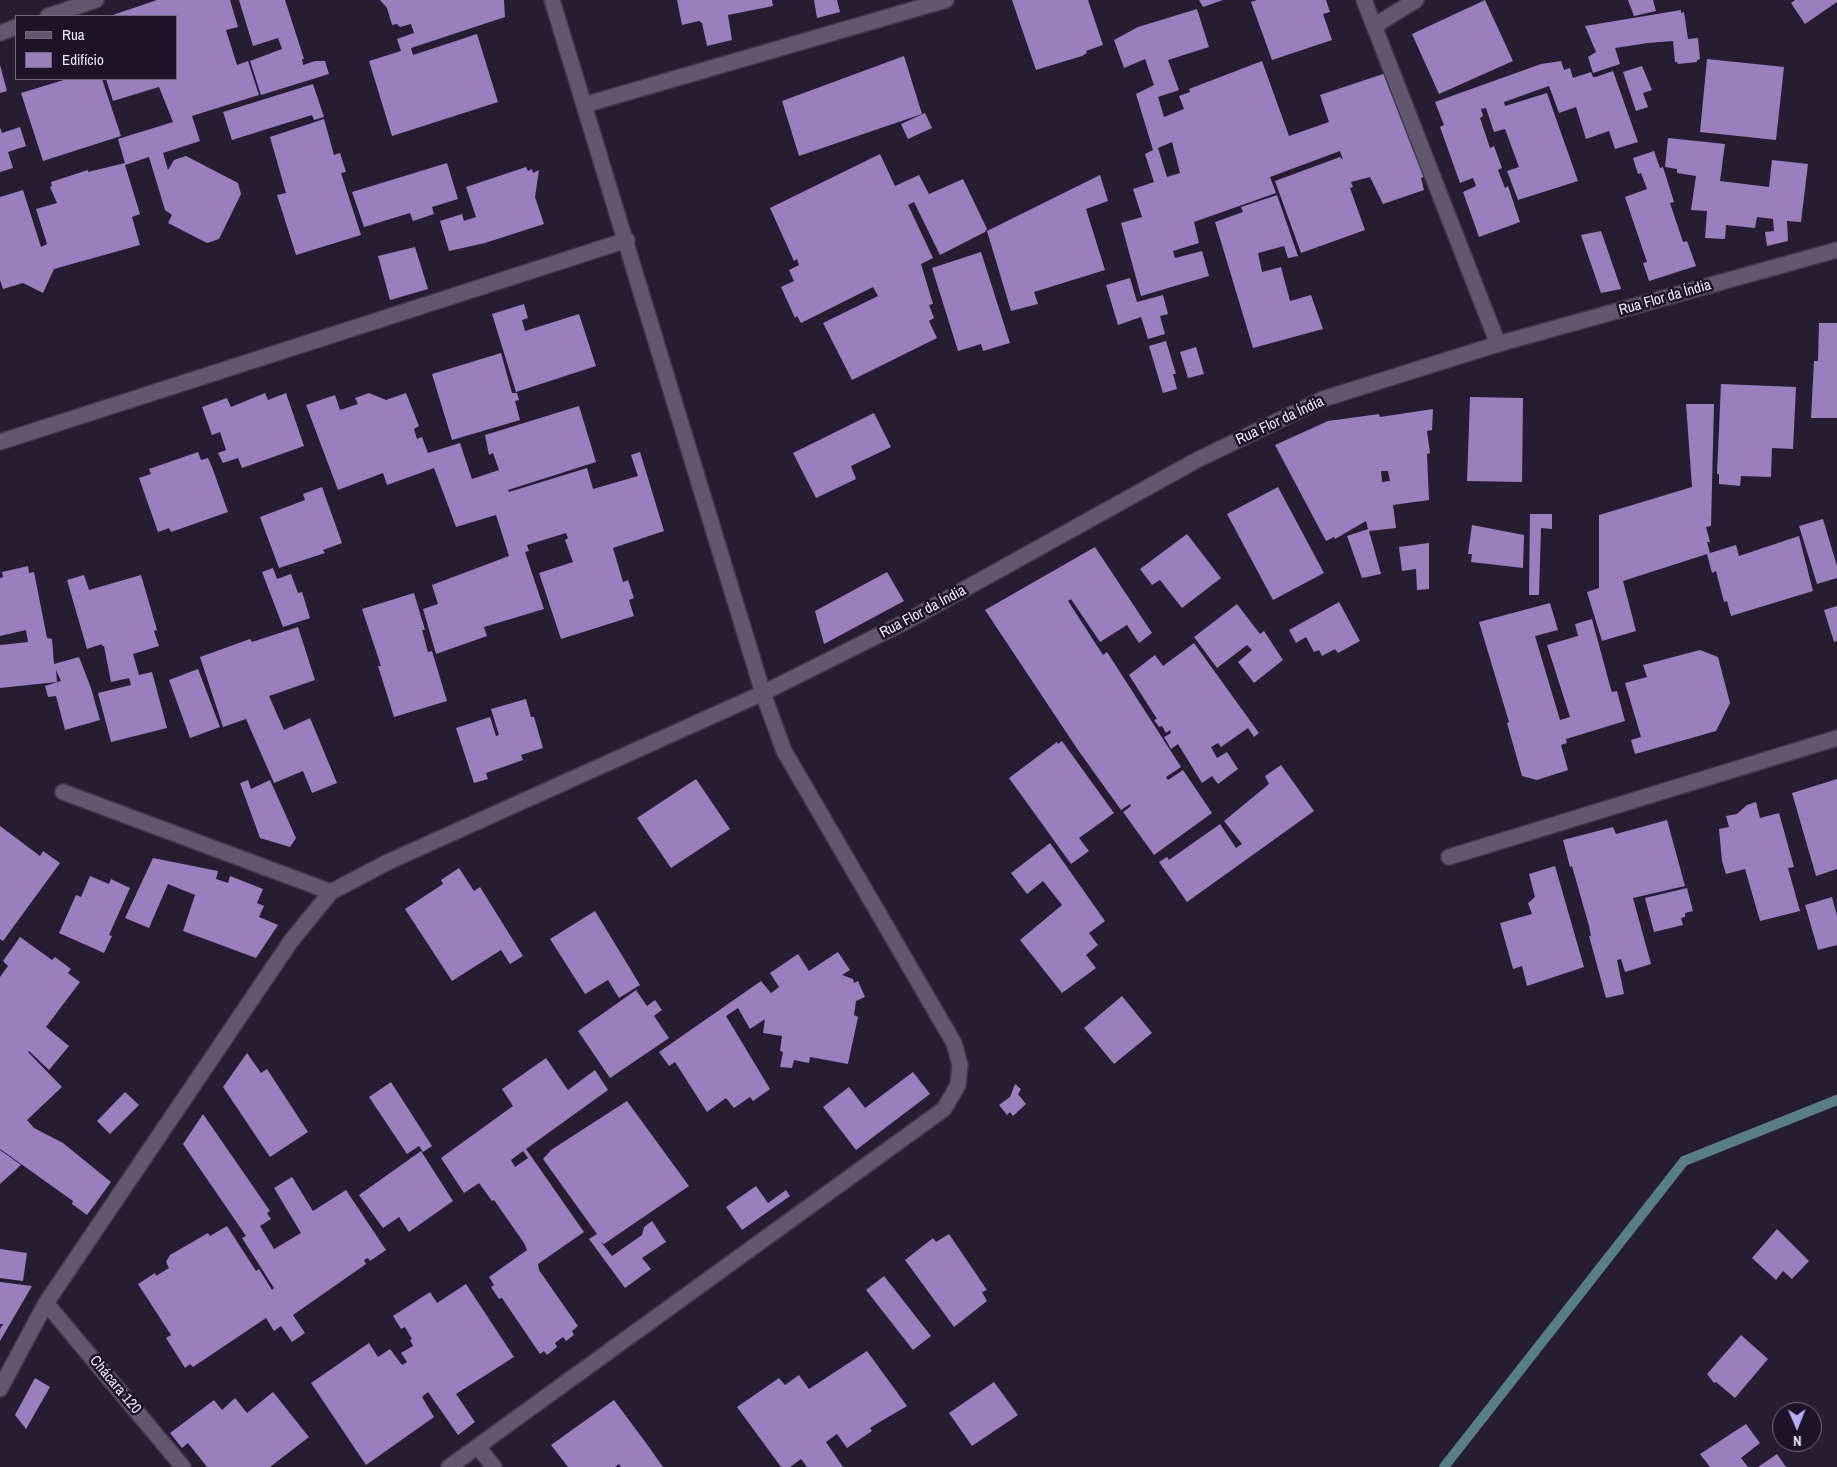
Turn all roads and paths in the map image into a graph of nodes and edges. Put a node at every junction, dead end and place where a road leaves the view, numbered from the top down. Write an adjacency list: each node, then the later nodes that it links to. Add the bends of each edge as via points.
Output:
1 (96, 0): 6 (street)
2 (552, 0): 10 (street)
3 (946, 0): 10 (street)
4 (1364, 0): 7 (street)
5 (1416, 0): 7 (street)
6 (51, 15)
7 (1374, 26): 13 (street)
8 (15, 27): 9 (street)
9 (0, 33)
10 (584, 105): 11 (street)
11 (627, 240): 14 (street); 15 (street)
12 (1837, 250): 13 (street, Rua Flor da Índia)
13 (1498, 344): 15 (street, Rua Flor da Índia, via 1323,399 1197,460 907,621)
14 (0, 442)
15 (764, 693): 19 (street, Rua Flor da Índia, via 388,862); 22 (street, via 784,751 954,1043 960,1065 958,1085 944,1109)
16 (1837, 738): 18 (street)
17 (63, 792): 19 (street)
18 (1449, 856)
19 (331, 892): 20 (street, via 291,941)
20 (46, 1303): 21 (street); 23 (street, Chácara 120)
21 (0, 1389)
22 (478, 1447): 24 (street); 25 (street)
23 (183, 1467)
24 (449, 1467)
25 (494, 1467)

